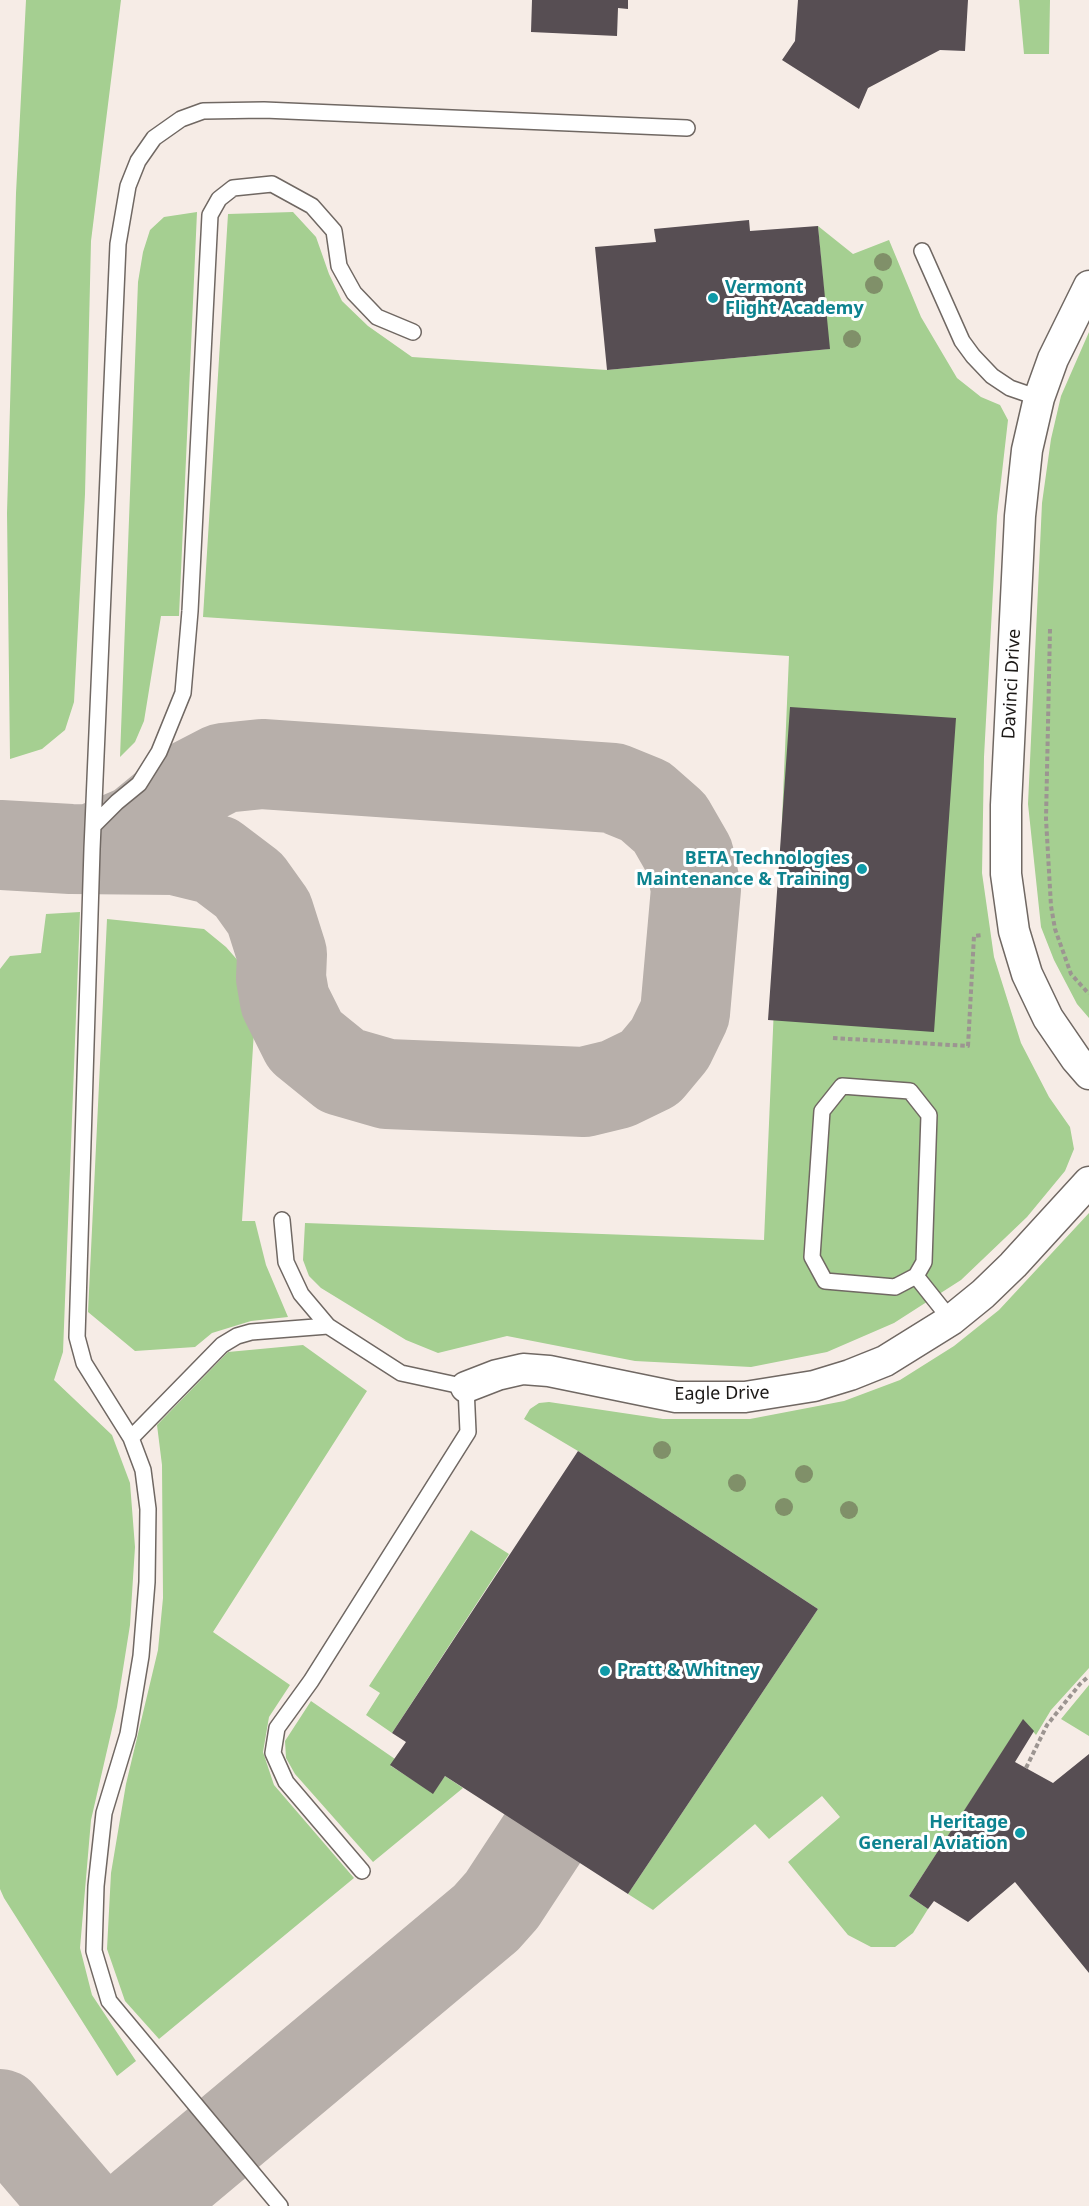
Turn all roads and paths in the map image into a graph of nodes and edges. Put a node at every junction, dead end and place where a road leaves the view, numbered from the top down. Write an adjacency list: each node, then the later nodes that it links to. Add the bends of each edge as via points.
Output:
1 (687, 128): 7 (lane, via 244,110 203,111 181,119 154,138 138,161 128,186 118,244)
2 (921, 251): 5 (lane, via 962,341 973,356 1010,388)
3 (1089, 286): 5 (street, Davinci Drive, via 1053,359)
4 (414, 332): 7 (lane, via 377,317 354,293 339,266 334,231 312,206 272,184 234,188 219,199 210,215 183,693 159,752 139,784)
5 (1039, 398): 9 (street, Davinci Drive, via 1027,450 1020,516 1006,805 1006,874)
6 (1050, 624): 8 (path, via 1046,819)
7 (94, 825): 19 (lane, via 77,1337 84,1363)
8 (1053, 918): 9 (path); 10 (path, via 1071,974)
9 (1014, 932): 11 (path, via 974,936 968,1046); 12 (street, Davinci Drive, via 1027,974 1048,1017)
10 (1089, 994)
11 (833, 1038)
12 (1089, 1074)
13 (1089, 1182): 16 (street, Eagle Drive, via 1013,1265)
14 (282, 1220): 17 (lane, via 285,1262 301,1294)
15 (916, 1276): 15 (lane, via 924,1262 929,1115 910,1091 842,1086 822,1111 812,1257 825,1281 896,1287); 16 (lane)
16 (951, 1320): 18 (street, Eagle Drive, via 885,1360 823,1383 779,1393 676,1397 549,1371 523,1370)
17 (328, 1326): 18 (lane, via 401,1372); 19 (lane, via 237,1336 222,1345)
18 (466, 1388): 22 (lane, via 468,1432 311,1681 277,1728 273,1753 286,1782)
19 (131, 1438): 23 (lane, via 142,1470 148,1509 146,1593 141,1656 128,1734 104,1812 94,1951 109,2001)
20 (1089, 1676): 21 (path, via 1047,1725)
21 (1026, 1768)
22 (362, 1871)
23 (280, 2206)

